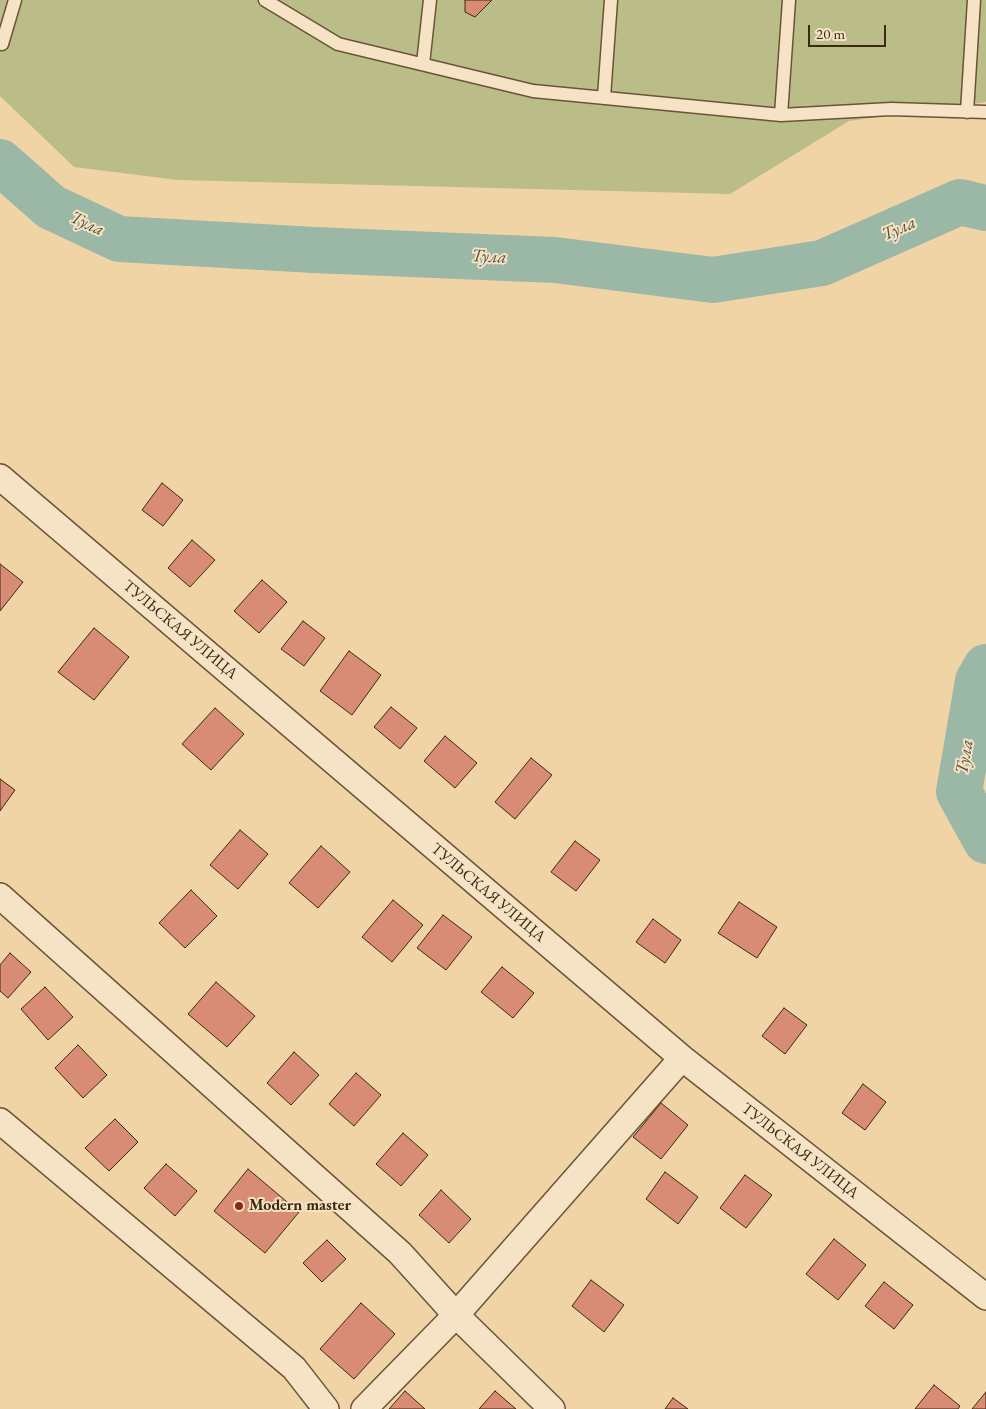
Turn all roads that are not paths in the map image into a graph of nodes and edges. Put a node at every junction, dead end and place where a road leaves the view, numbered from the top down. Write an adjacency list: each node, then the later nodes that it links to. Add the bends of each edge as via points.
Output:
1 (15, 0): 7 (lane)
2 (265, 0): 8 (lane, via 338,44)
3 (430, 0): 8 (lane)
4 (611, 0): 9 (lane)
5 (788, 0): 12 (lane)
6 (974, 0): 10 (lane)
7 (2, 44)
8 (423, 64): 9 (lane, via 533,90)
9 (604, 97): 12 (lane)
10 (966, 112): 11 (lane); 12 (lane, via 891,109)
11 (986, 112)
12 (781, 115)
13 (0, 477): 15 (street, ТУЛЬСКАЯ УЛИЦА)
14 (0, 896): 18 (street, via 400,1253)
15 (682, 1058): 17 (street, ТУЛЬСКАЯ УЛИЦА); 18 (street)
16 (0, 1121): 19 (street, via 294,1368)
17 (986, 1297)
18 (456, 1315): 20 (street); 21 (street)
19 (326, 1409)
20 (364, 1409)
21 (552, 1409)

